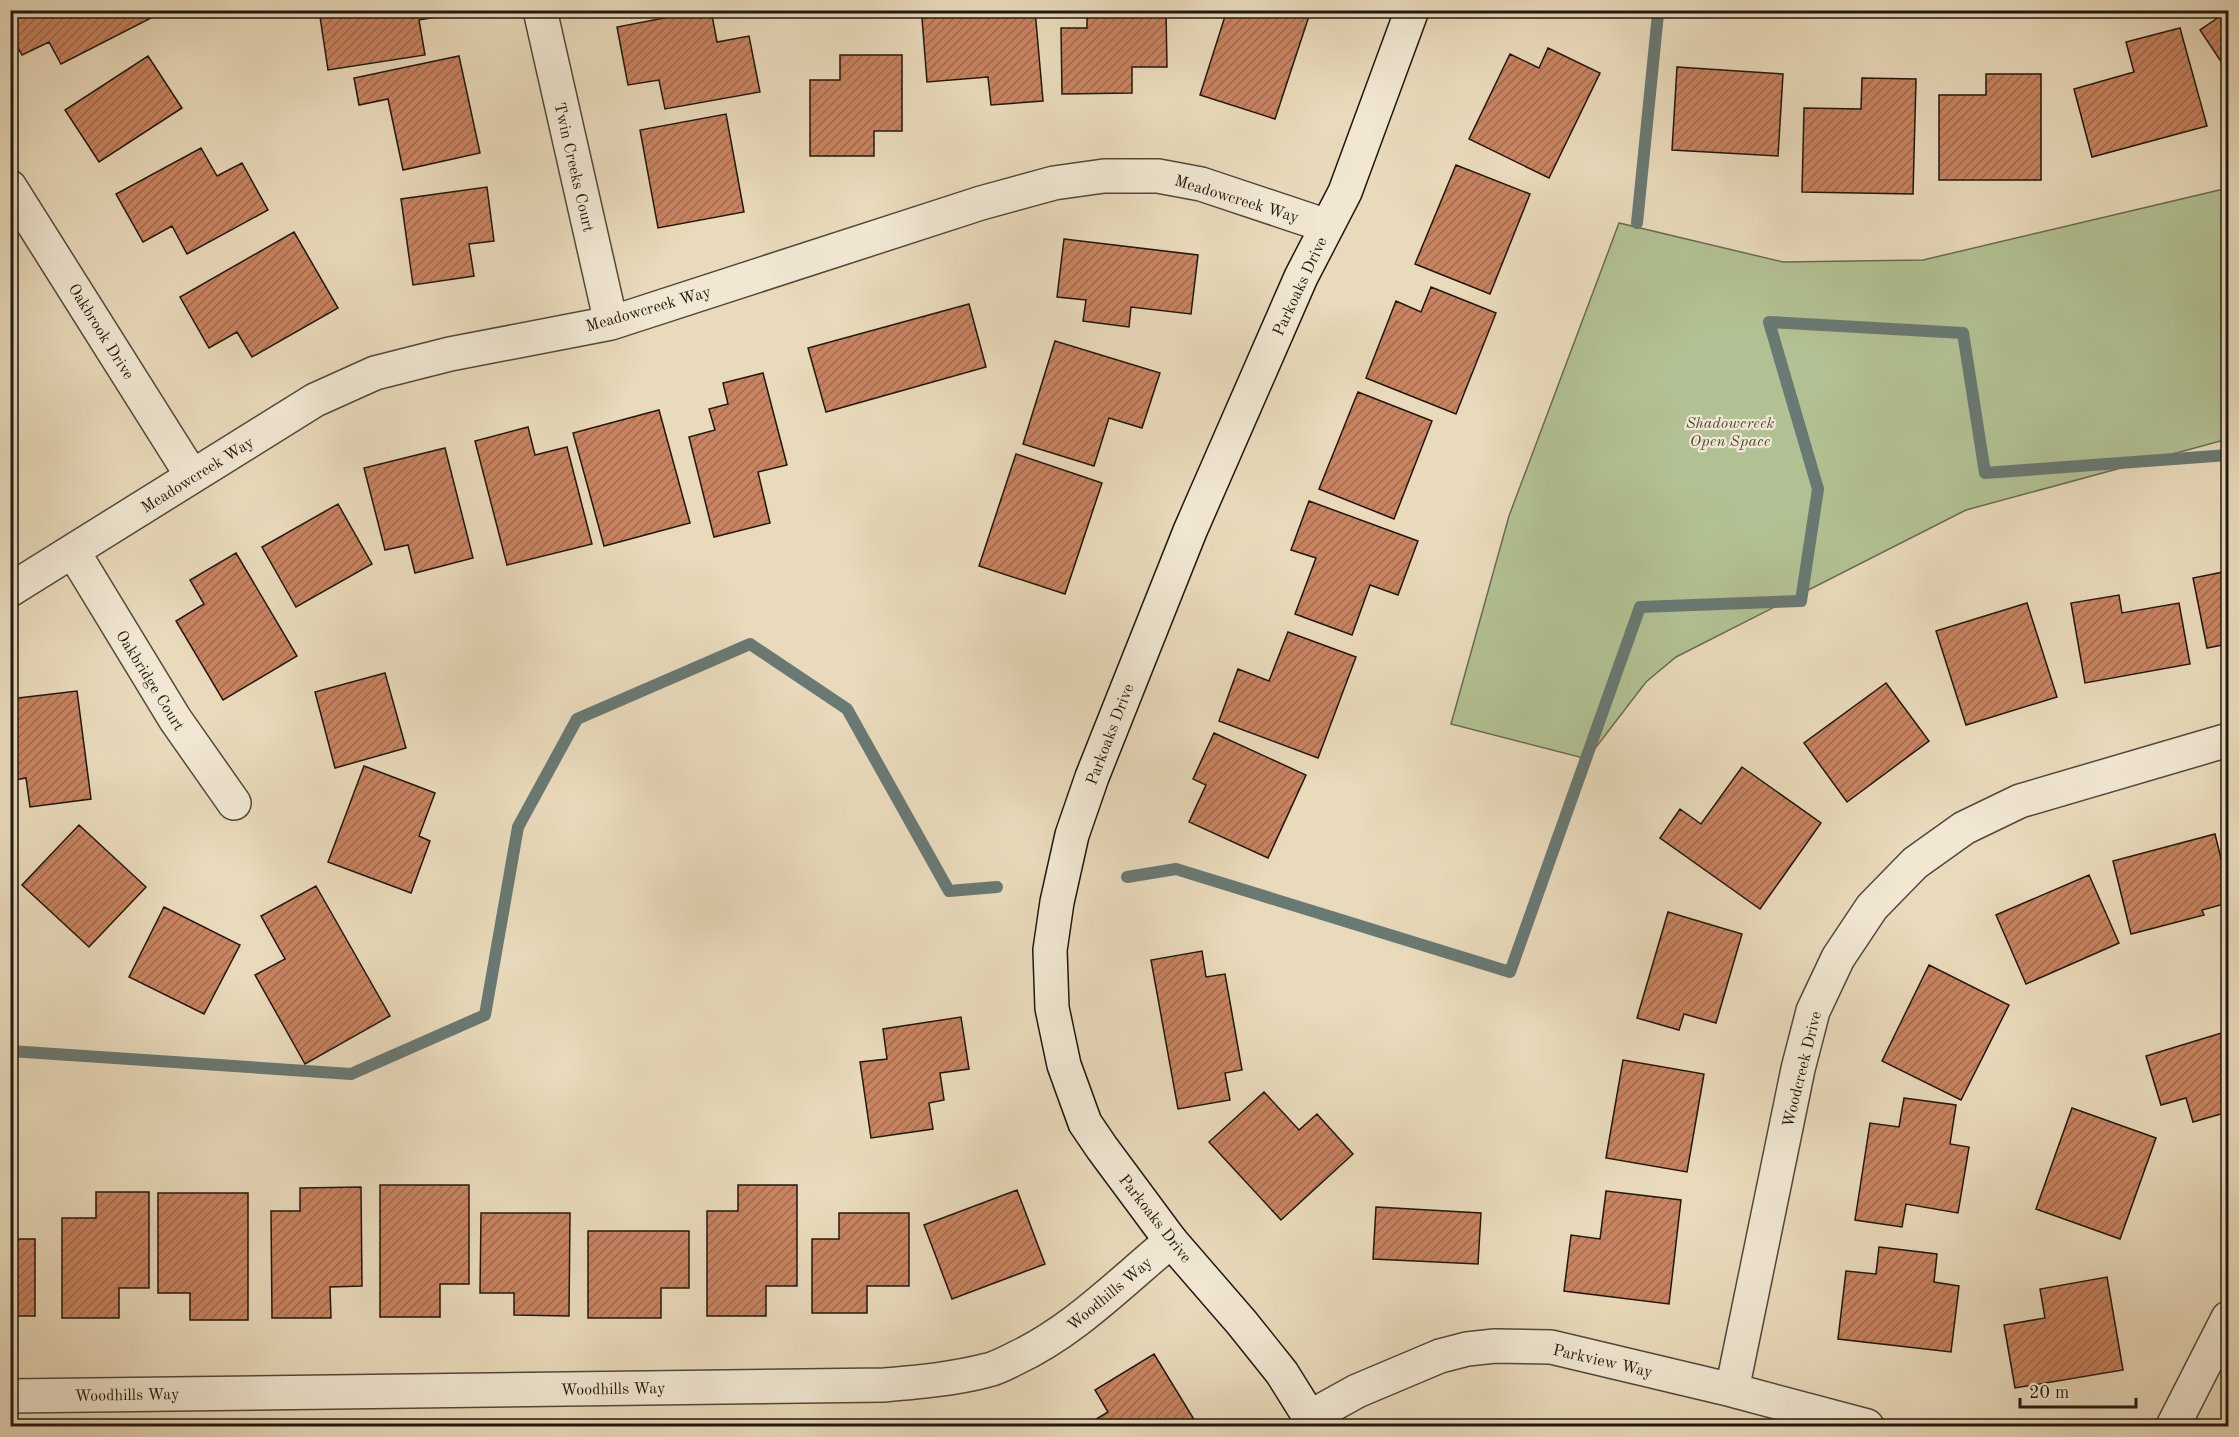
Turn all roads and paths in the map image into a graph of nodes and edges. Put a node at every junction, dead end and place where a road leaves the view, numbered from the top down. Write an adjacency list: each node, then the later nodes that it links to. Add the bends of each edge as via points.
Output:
1 (540, 10): 5 (street, Twin Creeks Court)
2 (1412, 10): 4 (street, Parkoaks Drive, via 1345,192)
3 (10, 187): 6 (street, Oakbrook Drive)
4 (1327, 226): 5 (street, Meadowcreek Way, via 1201,184 1158,176 1104,176 1054,183 981,203); 11 (street, Parkoaks Drive, via 1195,520 1104,745 1072,835 1050,950 1052,1008 1064,1065 1085,1123)
5 (611, 322): 6 (street, Meadowcreek Way, via 375,373 315,400)
6 (192, 476): 7 (street, Meadowcreek Way)
7 (74, 553): 8 (street, Meadowcreek Way); 10 (street, Oakbridge Court, via 175,719)
8 (10, 590)
9 (2229, 740): 13 (street, Woodcreek Drive, via 2020,801 1964,828 1931,851 1872,907 1838,958 1814,1011 1798,1069)
10 (234, 803)
11 (1171, 1241): 14 (street, Woodhills Way, via 1085,1316 1041,1347 990,1370 928,1382); 15 (street, Parkoaks Drive, via 1242,1323)
12 (2229, 1318): 17 (street)
13 (1732, 1389): 15 (street, Parkview Way, via 1551,1347 1495,1346 1440,1356 1357,1391); 16 (street, Parkview Way)
14 (10, 1396)
15 (1313, 1422)
16 (1867, 1426)
17 (2173, 1426)

